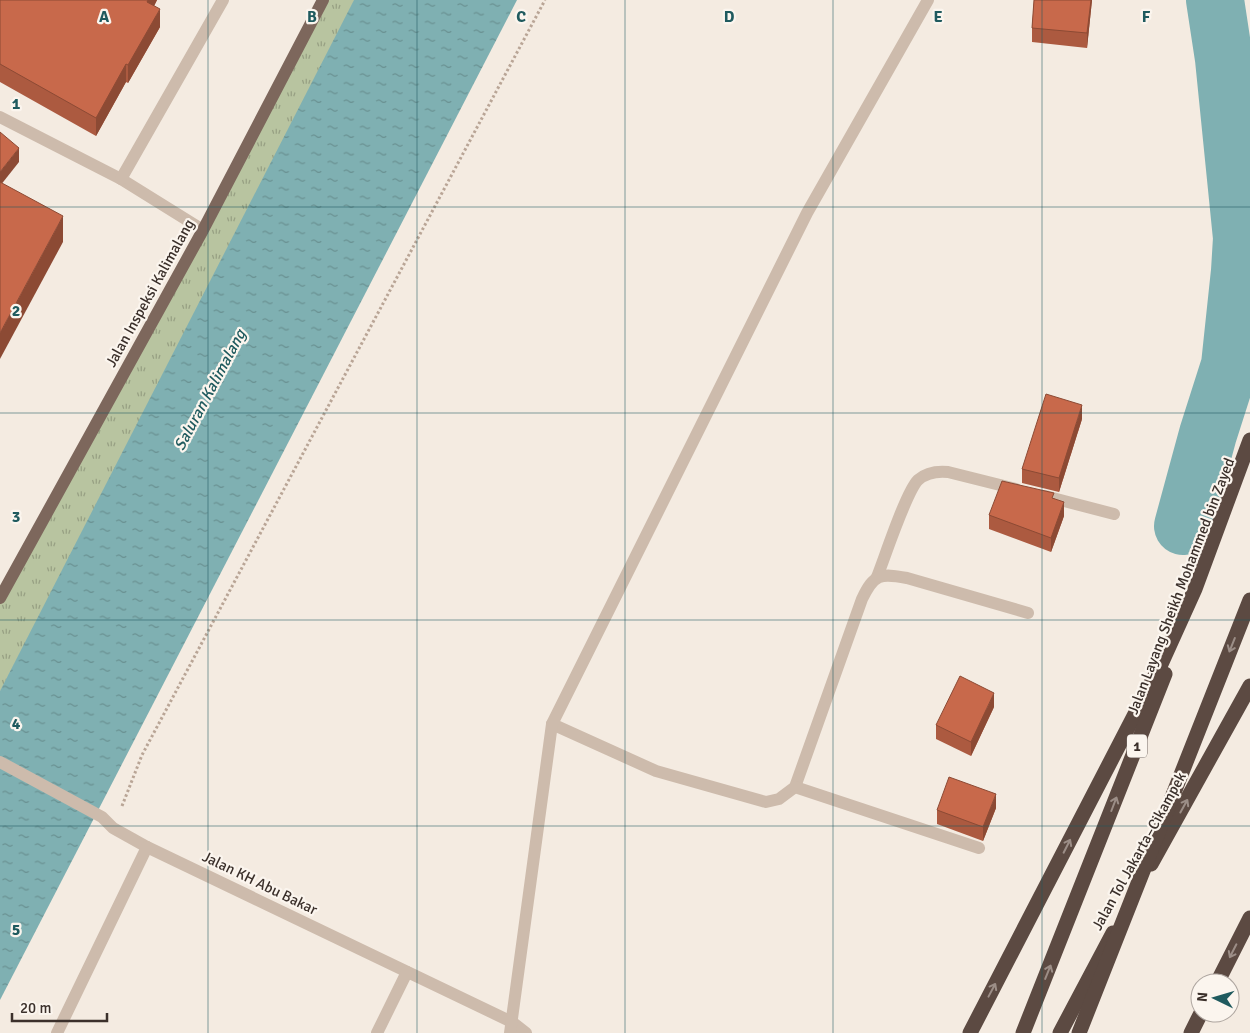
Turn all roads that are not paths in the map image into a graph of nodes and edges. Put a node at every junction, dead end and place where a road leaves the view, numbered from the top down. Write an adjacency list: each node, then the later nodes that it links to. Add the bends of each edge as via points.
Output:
1 (223, 0): 5 (street)
2 (324, 0): 6 (main road, Jalan Inspeksi Kalimalang)
3 (928, 0): 15 (street, via 807,213)
4 (0, 117): 5 (street)
5 (122, 179): 6 (street)
6 (204, 230): 11 (main road, Jalan Inspeksi Kalimalang)
7 (1250, 440): 27 (highway, one-way to 7, via 1162,662)
8 (1250, 458): 28 (highway, Jalan Layang Sheikh Mohammed bin Zayed / 1, one-way to 8)
9 (1114, 514): 10 (street, via 938,471 927,474 912,487)
10 (877, 577): 13 (street, via 888,574 907,578); 17 (street, via 869,584 862,600)
11 (0, 598)
12 (1250, 600): 30 (highway, one-way to 30, bridge)
13 (1028, 613)
14 (1250, 686): 29 (highway, Jalan Tol Jakarta–Cikampek, one-way to 14)
15 (552, 724): 17 (street, via 656,771 766,802 779,799); 23 (street)
16 (0, 762): 18 (street, Jalan KH Abu Bakar, via 102,817 113,828)
17 (795, 787): 19 (street)
18 (147, 847): 21 (street, Jalan KH Abu Bakar); 24 (street)
19 (979, 848)
20 (1250, 918): 22 (highway, one-way to 22)
21 (407, 972): 23 (street, Jalan KH Abu Bakar); 25 (street)
22 (1222, 973)
23 (511, 1027): 26 (street, Jalan KH Abu Bakar)
24 (57, 1033)
25 (377, 1033)
26 (526, 1033)
27 (970, 1033)
28 (1023, 1033)
29 (1060, 1033)
30 (1079, 1033)

